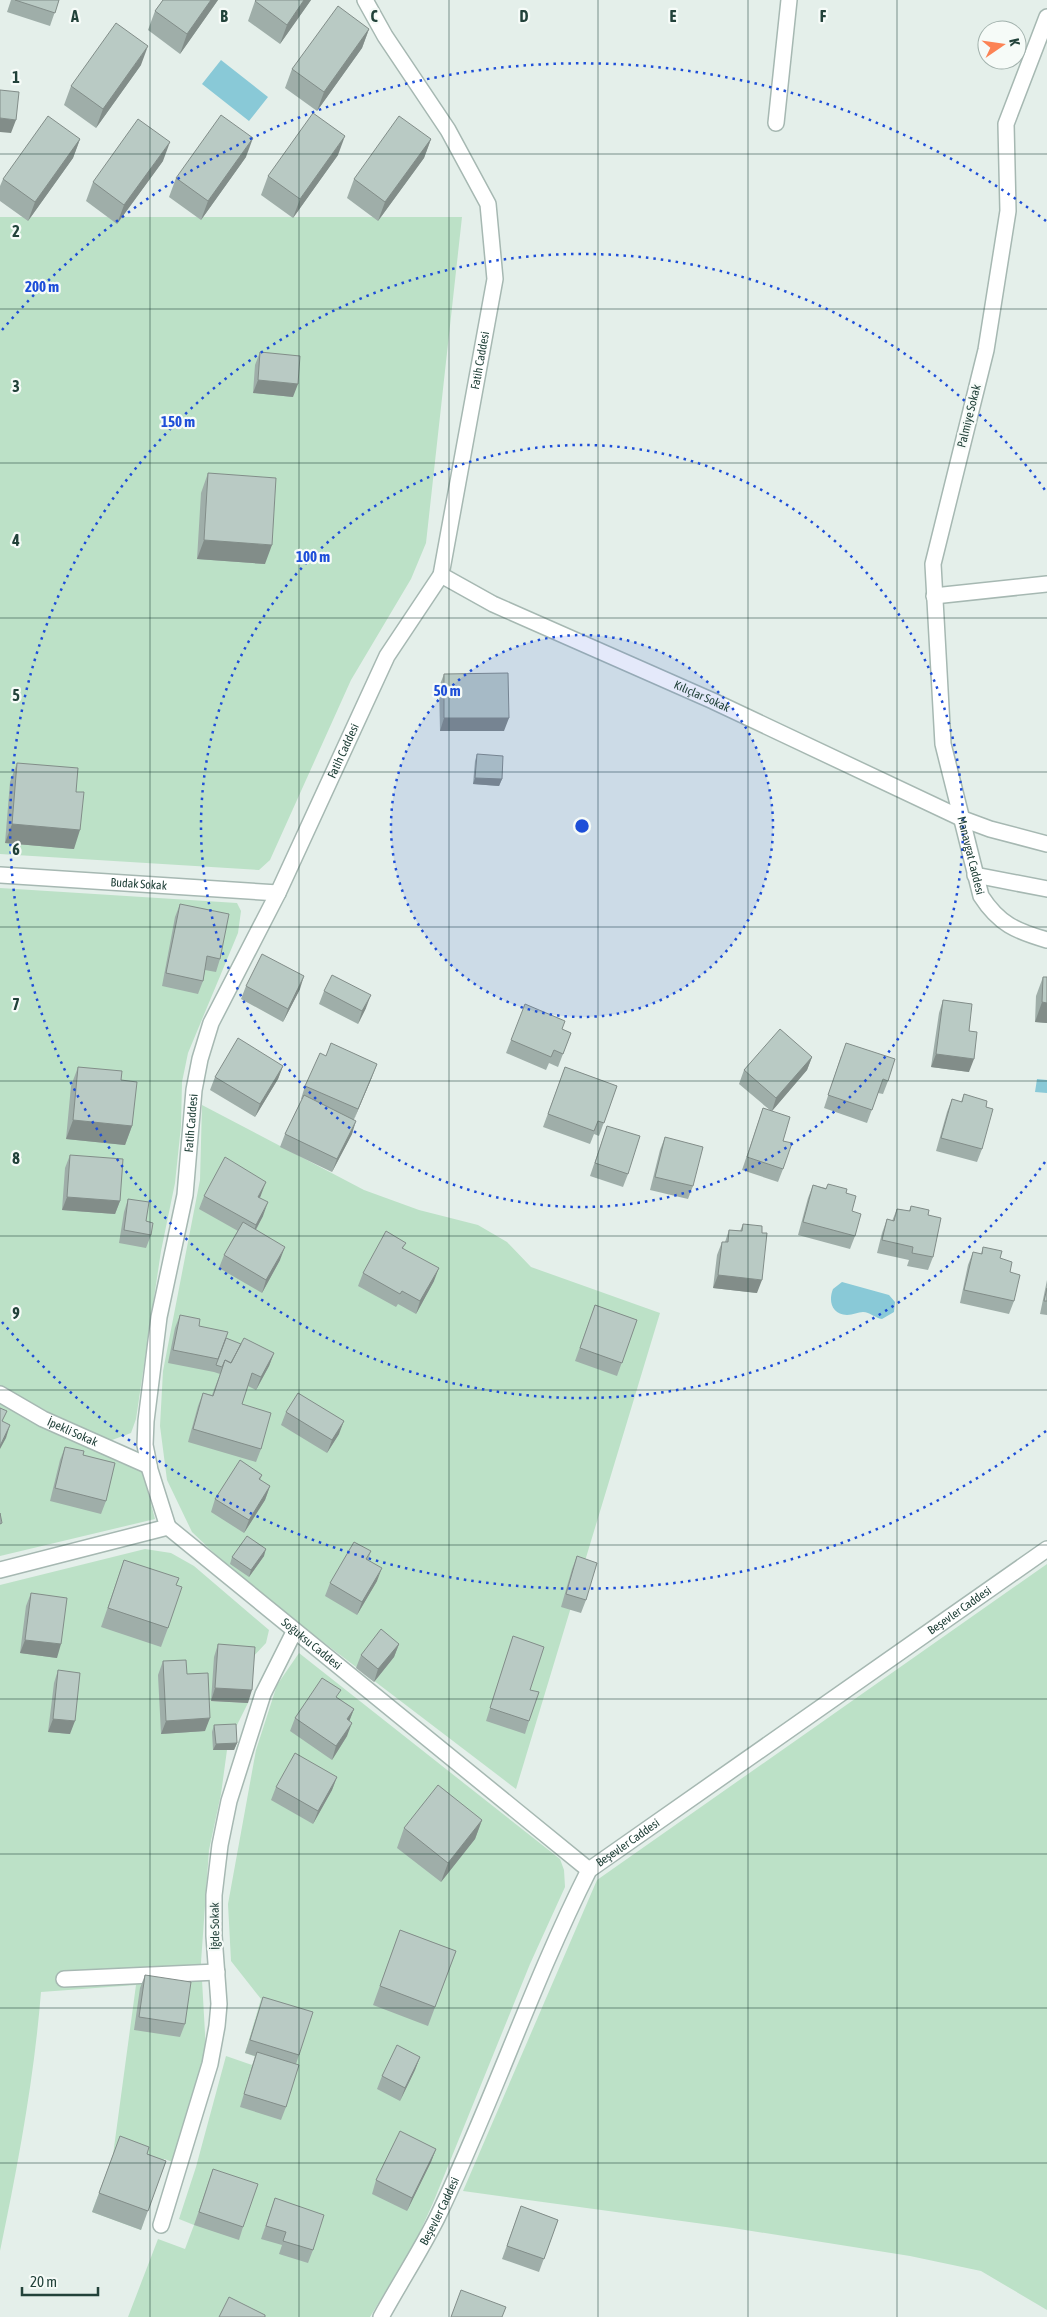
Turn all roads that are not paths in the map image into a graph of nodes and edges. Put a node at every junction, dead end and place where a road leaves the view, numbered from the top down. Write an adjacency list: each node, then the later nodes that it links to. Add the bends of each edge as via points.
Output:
1 (365, 0): 5 (street, Fatih Caddesi, via 385,36 448,130 488,204 495,279)
2 (789, 0): 4 (street)
3 (1047, 18): 7 (street, Palmiye Sokak, via 1006,124 1008,211 986,350 933,564)
4 (776, 122)
5 (440, 575): 8 (street, Kılıçlar Sokak, via 493,604 713,701); 13 (street, Fatih Caddesi, via 387,656)
6 (1047, 584): 7 (street)
7 (934, 596): 8 (street, Palmiye Sokak, via 943,744)
8 (963, 819): 9 (street, Manavgat Caddesi); 11 (street, Manavgat Caddesi)
9 (1047, 844)
10 (0, 875): 13 (street, Budak Sokak)
11 (975, 875): 12 (street); 14 (street, Manavgat Caddesi, via 981,896 1005,924)
12 (1047, 889)
13 (278, 893): 16 (street, Fatih Caddesi, via 211,1023 200,1059 194,1090 185,1195 159,1317 146,1421 145,1445)
14 (1047, 940)
15 (0, 1394): 16 (street, İpekli Sokak, via 52,1423)
16 (149, 1466): 17 (street, Fatih Caddesi)
17 (168, 1527): 19 (street); 20 (street, Soğuksu Caddesi)
18 (1047, 1549): 21 (street, Beşevler Caddesi)
19 (0, 1570)
20 (294, 1632): 21 (street, Soğuksu Caddesi); 22 (street, İğde Sokak, via 263,1694 229,1801 214,1895)
21 (589, 1870): 25 (street, Beşevler Caddesi, via 563,1922 437,2218)
22 (217, 1972): 23 (street); 24 (street, İğde Sokak, via 219,2004 210,2064)
23 (64, 1979)
24 (161, 2225)
25 (381, 2317)

